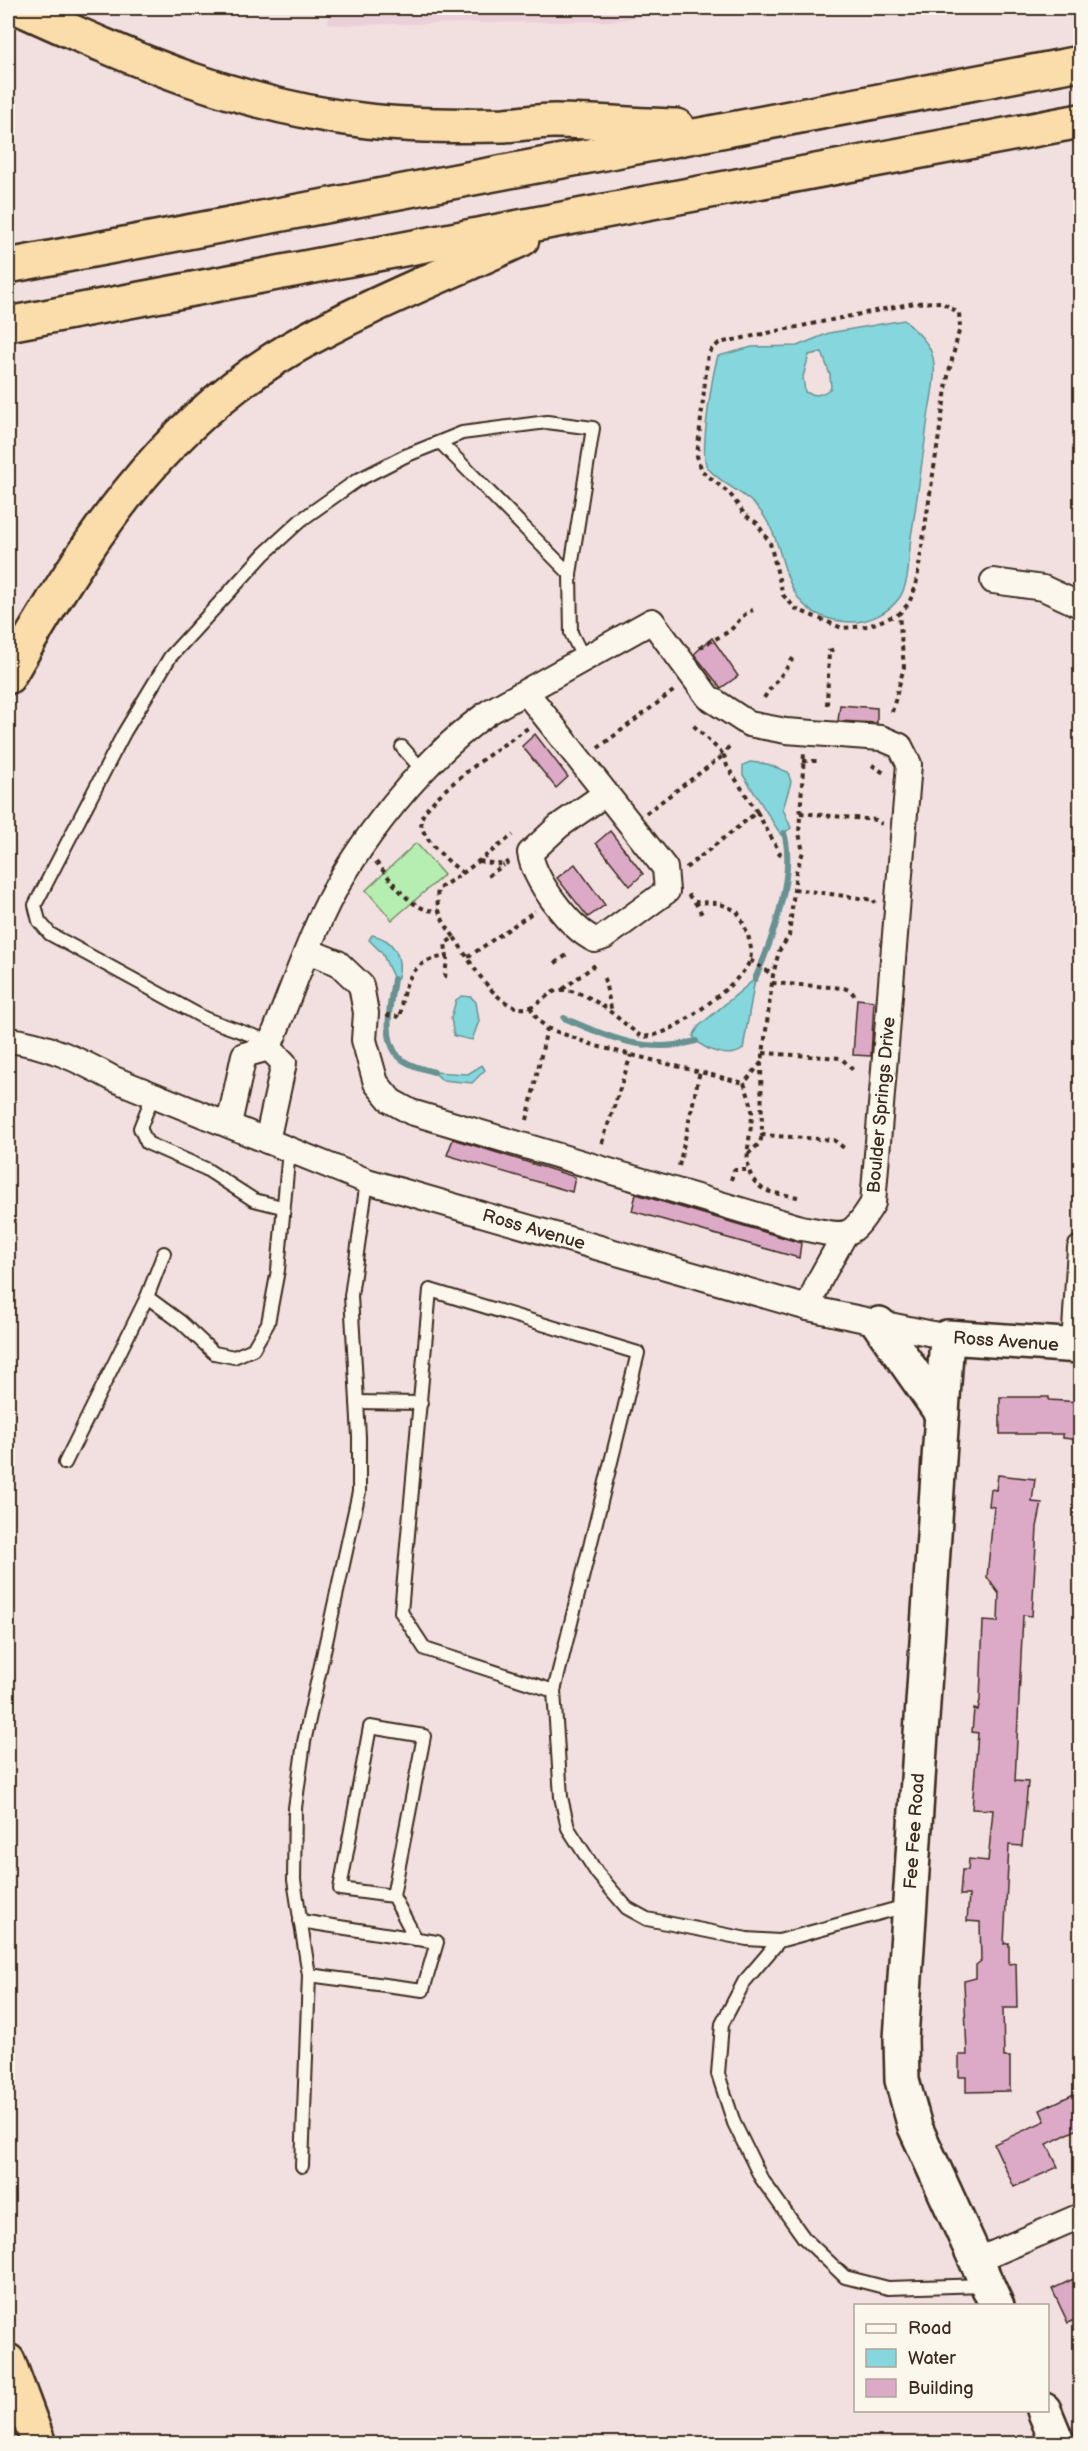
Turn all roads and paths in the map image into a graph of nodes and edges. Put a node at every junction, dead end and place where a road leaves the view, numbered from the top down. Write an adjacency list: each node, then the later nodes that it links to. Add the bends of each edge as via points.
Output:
1 (19, 8): 3 (highway)
2 (29, 8): 3 (highway)
3 (58, 25): 6 (highway, via 181,78 321,115 414,125 553,121)
4 (1080, 63): 6 (highway)
5 (1080, 121): 7 (highway)
6 (733, 129): 8 (highway)
7 (567, 218): 9 (highway); 20 (highway, via 291,349 209,409 170,444 115,507 55,596)
8 (8, 266)
9 (8, 324)
10 (440, 442): 11 (lane); 11 (lane, via 462,433 547,422 593,428); 78 (lane, via 356,481 301,520 264,554 170,657 124,733 35,904 39,921 50,934 206,1019)
11 (570, 574): 19 (lane, via 571,633)
12 (993, 581): 13 (street, via 1043,588)
13 (1080, 605)
14 (753, 610): 16 (path, via 742,614 726,634)
15 (899, 614): 15 (path, via 909,603 915,586 948,375 960,327 959,313 941,302 914,303 719,343 708,353 697,456 702,471 730,494 770,543 783,595 796,609 842,628 868,626); 25 (path, via 904,667)
16 (700, 648)
17 (835, 649): 24 (path, via 829,651)
18 (794, 656): 23 (path)
19 (584, 659): 22 (street); 28 (street, Boulder Springs Drive, via 652,621 708,697 749,724)
20 (8, 676)
21 (684, 683): 31 (path)
22 (526, 692): 36 (street, via 471,724); 38 (street)
23 (764, 698)
24 (827, 705)
25 (892, 712)
26 (693, 725): 32 (path)
27 (529, 727): 50 (path, via 483,758 421,818 443,858)
28 (806, 732): 33 (path); 100 (street, Boulder Springs Drive, via 882,738 900,746 909,764 873,1203 858,1228)
29 (730, 744): 32 (path)
30 (402, 747): 36 (lane)
31 (597, 748)
32 (724, 755): 39 (path); 41 (path)
33 (803, 761): 34 (path); 40 (path)
34 (817, 761)
35 (872, 765): 37 (path)
36 (424, 772): 60 (street, via 356,854)
37 (890, 777)
38 (605, 794): 38 (street, via 665,868 667,891 595,940 573,925 532,868 530,853 559,826)
39 (757, 812): 45 (path, via 778,846); 49 (path)
40 (800, 813): 42 (path, via 876,820); 52 (path, via 803,852)
41 (643, 815)
42 (886, 829)
43 (513, 835): 47 (path)
44 (371, 857): 57 (path, via 418,907 428,912)
45 (777, 857)
46 (513, 858): 48 (path)
47 (478, 861): 48 (path); 50 (path)
48 (504, 865): 51 (path)
49 (685, 869)
50 (463, 873): 57 (path, via 438,889)
51 (488, 876)
52 (794, 889): 56 (path, via 874,900); 67 (path, via 789,936 779,951)
53 (686, 892): 54 (path)
54 (695, 902): 58 (path); 64 (path, via 718,903 737,911 749,937)
55 (539, 908): 63 (path)
56 (882, 908)
57 (438, 909): 59 (path)
58 (703, 916)
59 (454, 937): 62 (path, via 445,944); 63 (path)
60 (308, 951): 78 (street); 100 (street, via 338,963 361,985 366,1013 364,1040 376,1083 391,1101 411,1112 801,1228)
61 (567, 955): 65 (path)
62 (447, 957): 68 (path); 74 (path, via 433,957 416,969 405,985 401,1017)
63 (468, 957): 73 (path, via 502,1002 519,1009)
64 (750, 960): 67 (path); 75 (path, via 739,977 678,1025 653,1036 642,1037)
65 (555, 963)
66 (595, 965): 71 (path)
67 (773, 975): 70 (path)
68 (445, 978)
69 (604, 978): 75 (path)
70 (772, 983): 72 (path, via 844,988); 79 (path)
71 (563, 990): 73 (path); 75 (path, via 587,998)
72 (857, 999)
73 (530, 1007): 76 (path)
74 (380, 1014)
75 (612, 1014)
76 (547, 1028): 80 (path); 86 (path)
77 (8, 1040): 85 (street, Ross Avenue, via 76,1059)
78 (270, 1045): 87 (street, via 244,1055); 89 (street, via 284,1063)
79 (763, 1053): 81 (path); 83 (path, via 841,1058)
80 (631, 1055): 82 (path); 90 (path)
81 (762, 1062): 84 (path); 88 (path)
82 (700, 1071): 84 (path); 94 (path)
83 (854, 1071)
84 (744, 1083): 93 (path, via 752,1112)
85 (154, 1094): 87 (street, Ross Avenue); 99 (lane, via 140,1128 147,1143 206,1169 254,1200)
86 (527, 1120)
87 (229, 1124): 89 (street, Ross Avenue)
88 (762, 1135): 91 (path, via 834,1140); 93 (path, via 760,1143)
89 (267, 1141): 92 (street, Ross Avenue)
90 (602, 1143)
91 (844, 1148)
92 (290, 1150): 97 (street, Ross Avenue); 99 (lane)
93 (748, 1154): 95 (path)
94 (679, 1166)
95 (749, 1170): 96 (path, via 734,1170); 98 (path, via 765,1190)
96 (730, 1180)
97 (367, 1181): 104 (street, Ross Avenue); 108 (lane, via 351,1296)
98 (798, 1197)
99 (282, 1207): 103 (lane, via 278,1270 268,1323 253,1349 234,1357 214,1353)
100 (845, 1234): 104 (street, Boulder Springs Drive)
101 (1080, 1248): 107 (street)
102 (164, 1253): 103 (lane)
103 (147, 1297): 111 (lane)
104 (808, 1308): 105 (street, Ross Avenue)
105 (879, 1324): 106 (street, Ross Avenue); 110 (street)
106 (947, 1337): 107 (street, Ross Avenue); 110 (street, Fee Fee Road)
107 (1077, 1346)
108 (357, 1402): 109 (lane); 115 (lane, via 359,1492 303,1742 294,1808 294,1880)
109 (421, 1403): 112 (lane, via 401,1612 425,1649); 112 (lane, via 430,1290 638,1353)
110 (942, 1414): 114 (street, Fee Fee Road)
111 (65, 1463)
112 (554, 1691): 117 (lane, via 561,1797 568,1828 597,1873 627,1908 668,1923 747,1939)
113 (393, 1896): 113 (lane, via 423,1736 370,1726 340,1889); 116 (lane)
114 (909, 1905): 117 (lane); 121 (street, Fee Fee Road, via 902,2080 915,2127)
115 (300, 1922): 116 (lane); 118 (lane)
116 (416, 1939): 118 (lane, via 437,1942 423,1990)
117 (779, 1941): 121 (lane, via 744,1982 722,2024 718,2074 734,2123 761,2178 804,2238 844,2277 888,2288)
118 (309, 1975): 119 (lane)
119 (302, 2166)
120 (1080, 2216): 121 (street)
121 (987, 2284)
122 (8, 2361): 124 (highway)
123 (1045, 2412): 125 (street)
124 (39, 2444)
125 (1058, 2444)

